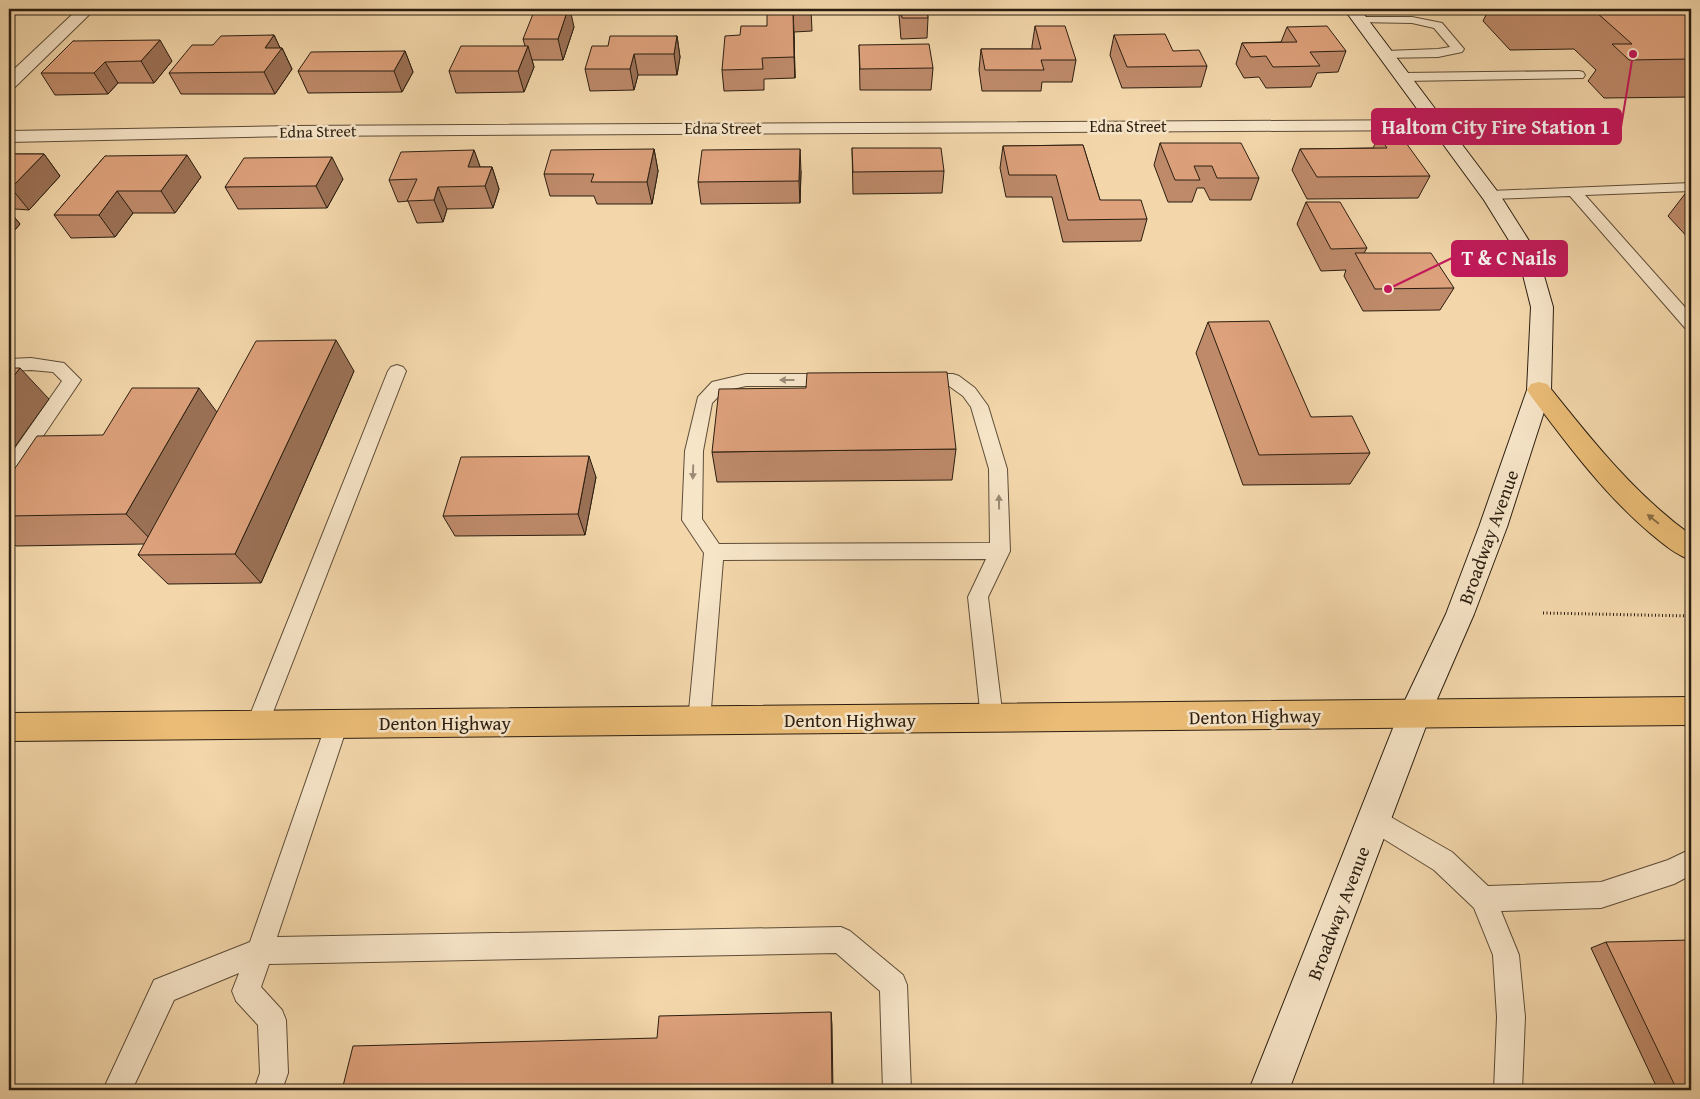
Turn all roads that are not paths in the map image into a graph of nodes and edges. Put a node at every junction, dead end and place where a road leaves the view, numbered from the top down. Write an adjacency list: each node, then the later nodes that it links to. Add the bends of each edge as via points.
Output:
1 (87, 9): 6 (street)
2 (1356, 15): 3 (street, Broadway Avenue); 3 (lane, via 1438,25 1458,49)
3 (1386, 55): 5 (street, Broadway Avenue)
4 (1579, 75): 5 (lane)
5 (1403, 77): 7 (street, Broadway Avenue)
6 (9, 82)
7 (1438, 124): 8 (street, Edna Street, via 293,131); 11 (street, Broadway Avenue)
8 (9, 137)
9 (1691, 187): 10 (lane)
10 (1574, 192): 11 (lane); 12 (lane)
11 (1490, 195): 17 (street, Broadway Avenue, via 1528,255 1542,307)
12 (1691, 324)
13 (9, 364): 18 (lane, via 58,367 72,380)
14 (396, 371): 27 (lane)
15 (847, 380): 21 (lane, one-way to 21, via 746,380 718,386 704,401 694,451 692,520)
16 (903, 380): 20 (lane, one-way to 16, via 998,469 979,406 969,392 953,380)
17 (1539, 390): 19 (main road, one-way to 17, via 1637,506 1592,460); 23 (street, Broadway Avenue, via 1493,527)
18 (9, 471)
19 (1691, 549)
20 (1000, 551): 21 (lane); 24 (lane, via 978,596)
21 (714, 552): 25 (lane)
22 (1691, 711): 23 (main road, Denton Highway)
23 (1415, 713): 24 (main road, Denton Highway); 29 (street, Broadway Avenue)
24 (992, 718): 25 (main road, Denton Highway)
25 (699, 721): 26 (main road, Denton Highway)
26 (337, 724): 27 (main road, Denton Highway); 32 (lane)
27 (258, 725): 28 (main road, Denton Highway)
28 (9, 727)
29 (1375, 820): 31 (lane, via 1443,861); 36 (street, Broadway Avenue)
30 (1691, 861): 31 (lane, via 1674,871 1600,895)
31 (1483, 899): 37 (lane, via 1506,955 1511,1017)
32 (259, 951): 33 (lane, via 164,990); 34 (lane, via 246,991 272,1020 274,1073); 35 (lane, via 841,940 893,985)
33 (117, 1090)
34 (268, 1090)
35 (897, 1090)
36 (1269, 1090)
37 (1508, 1090)

